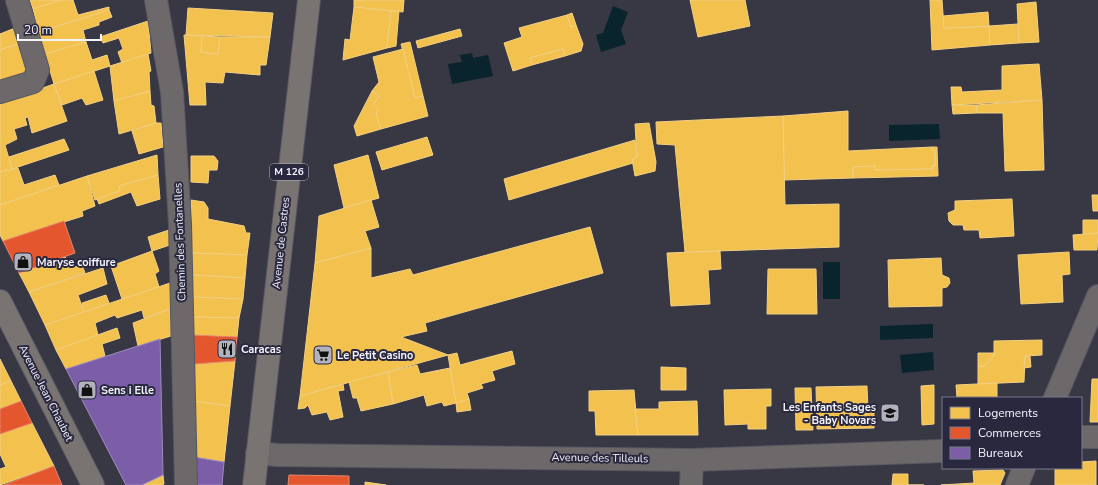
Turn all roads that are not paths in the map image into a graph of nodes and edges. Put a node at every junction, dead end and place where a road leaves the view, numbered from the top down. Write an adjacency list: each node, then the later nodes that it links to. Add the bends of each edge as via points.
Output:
1 (17, 0): 4 (street, via 38,70 33,82)
2 (156, 0): 15 (street, Chemin des Fontanelles, via 172,92 180,224)
3 (309, 0): 11 (main road, Avenue de Castres / M 126)
4 (0, 92)
5 (1098, 296): 7 (street)
6 (0, 301): 14 (main road, Avenue Jean Chaubet)
7 (1055, 397)
8 (1082, 437): 9 (street)
9 (1098, 437)
10 (942, 451): 12 (street, Avenue des Tilleuls)
11 (257, 453): 12 (street, Avenue des Tilleuls); 16 (main road, Avenue de Castres / M 126)
12 (692, 460): 17 (street)
13 (1024, 469): 18 (street)
14 (94, 485)
15 (186, 485)
16 (254, 485)
17 (691, 485)
18 (1017, 485)

